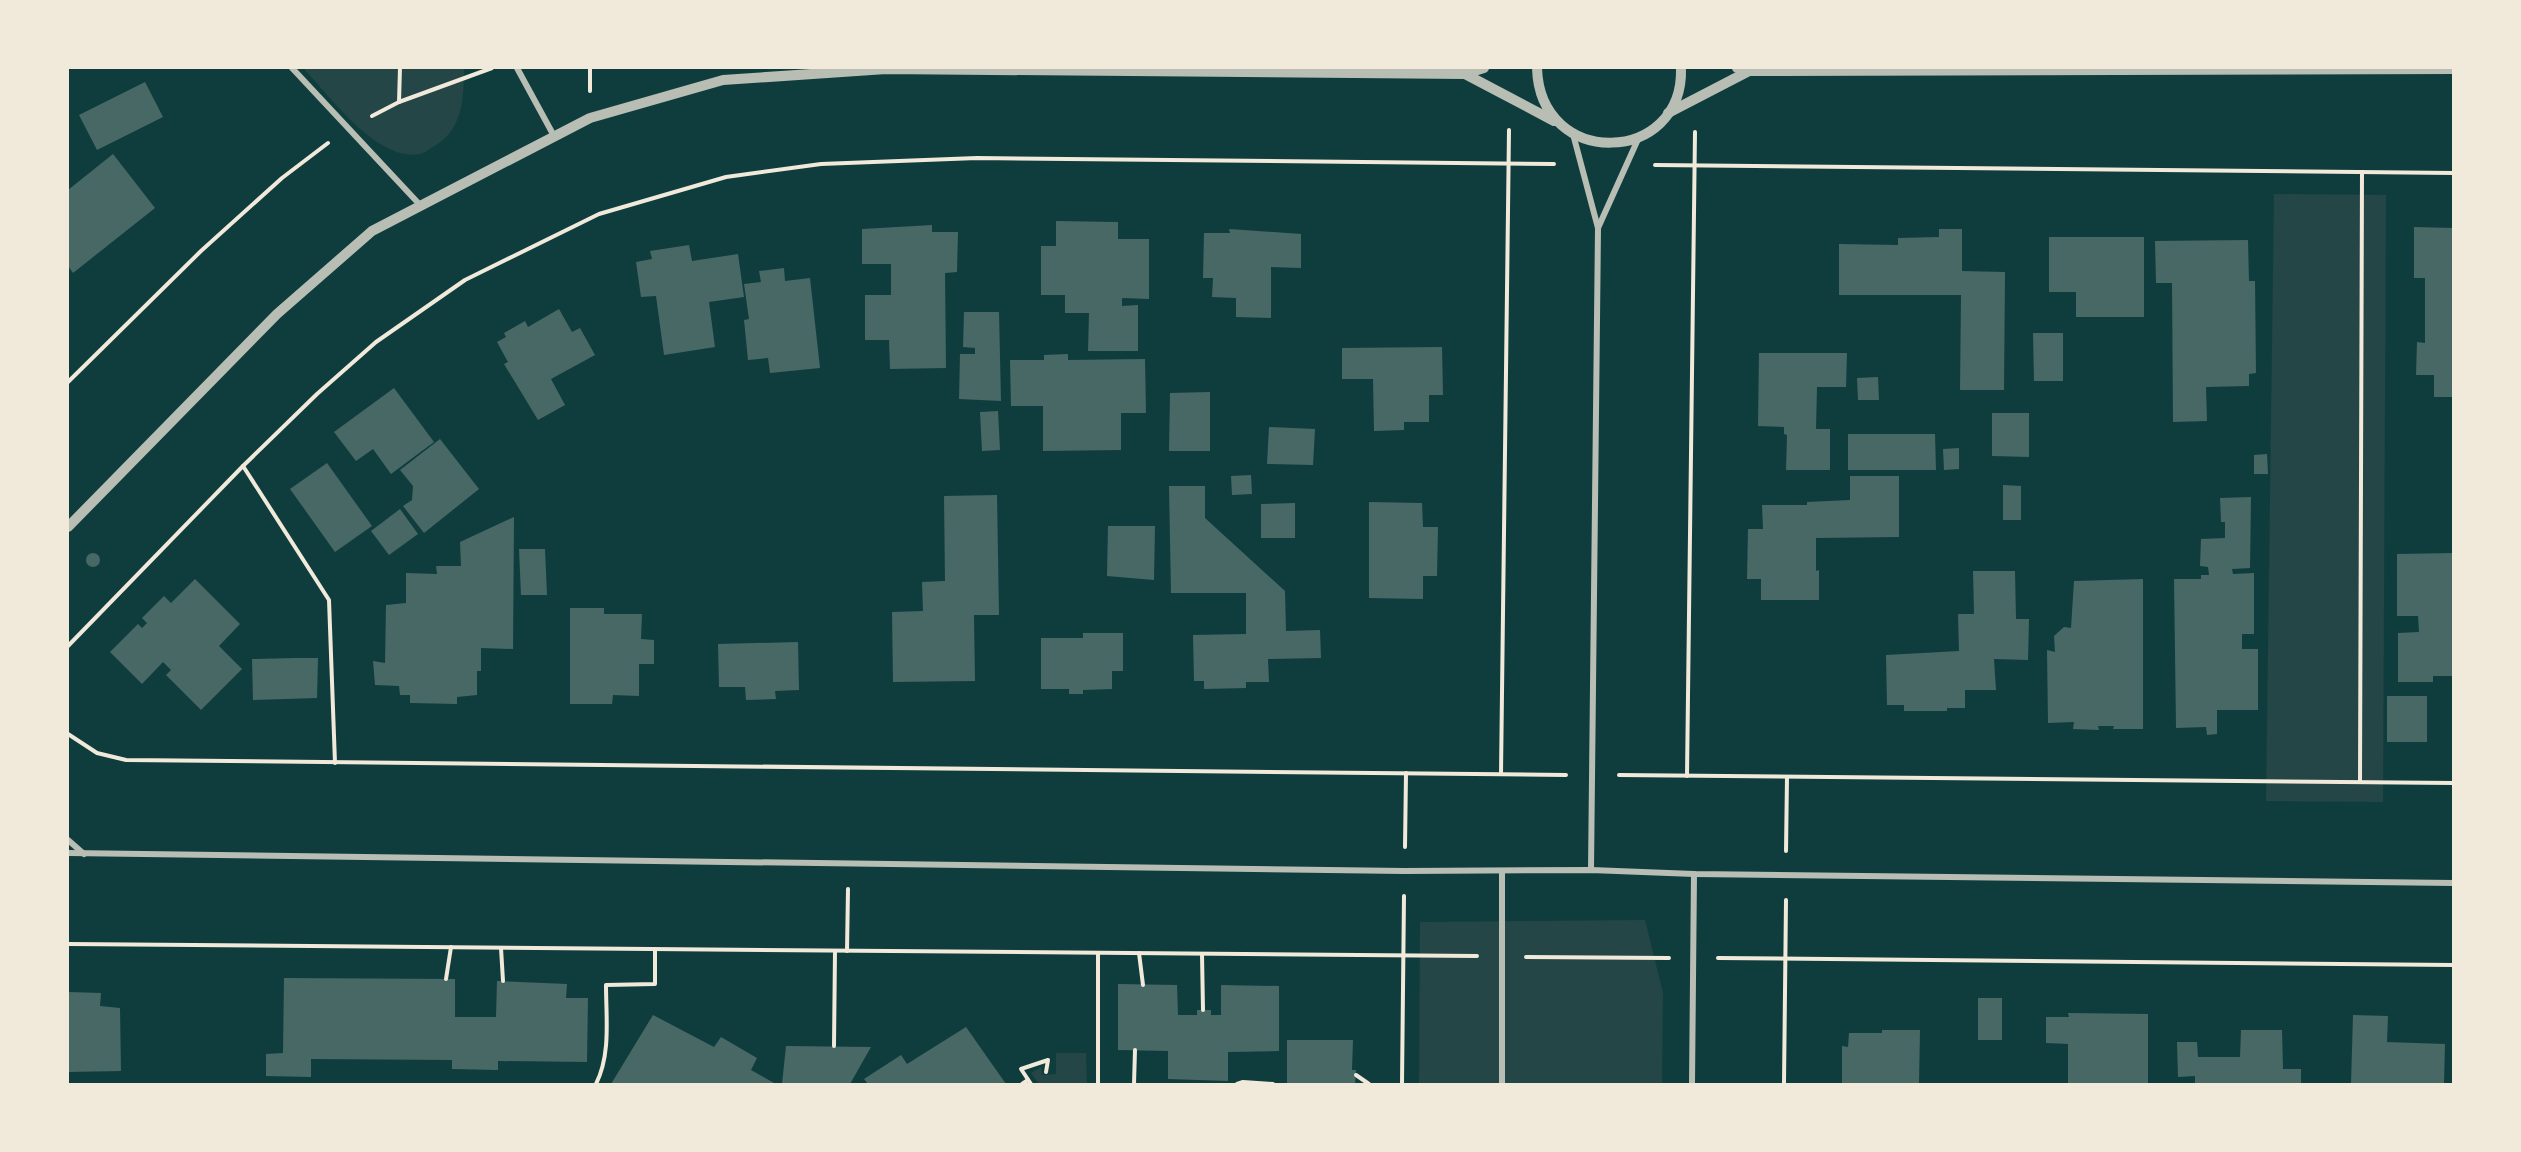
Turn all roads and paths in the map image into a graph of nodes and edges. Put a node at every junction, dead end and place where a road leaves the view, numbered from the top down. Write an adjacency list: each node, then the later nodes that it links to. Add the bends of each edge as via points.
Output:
1 (292, 68): 15 (street)
2 (400, 68): 12 (path)
3 (492, 68): 12 (path)
4 (517, 68): 17 (street)
5 (1484, 68): 11 (street)
6 (1537, 68): 14 (street, via 1538,89)
7 (1681, 68): 13 (street, via 1677,93)
8 (1737, 68): 10 (street)
9 (2454, 69): 10 (street)
10 (1749, 71): 13 (street)
11 (1465, 74): 14 (street); 17 (street, via 886,69 723,80 590,118)
12 (399, 102): 15 (path)
13 (1668, 113): 18 (street)
14 (1559, 124): 16 (street)
15 (348, 129): 21 (street); 23 (path, via 282,178)
16 (1573, 134): 18 (street, via 1594,142 1617,144); 22 (street)
17 (554, 136): 21 (street)
18 (1639, 137): 22 (street)
19 (2362, 172): 20 (path); 32 (path, via 1694,165); 34 (path)
20 (2454, 173)
21 (421, 206): 25 (street, via 372,231 277,314)
22 (1598, 228): 31 (street)
23 (68, 382)
24 (243, 466): 26 (path); 28 (path, via 329,600); 30 (path, via 376,342 465,280 598,214 726,177 821,164 977,158 1509,164)
25 (68, 527)
26 (68, 646)
27 (68, 734): 28 (path, via 97,753 126,760)
28 (335, 763): 29 (path)
29 (1406, 773): 30 (path); 41 (path)
30 (1502, 774): 31 (path)
31 (1592, 775): 32 (path); 40 (street)
32 (1687, 776): 33 (path)
33 (1788, 777): 34 (path); 44 (path)
34 (2360, 782): 35 (path)
35 (2454, 783)
36 (68, 840): 38 (street)
37 (68, 853): 38 (street)
38 (85, 855): 39 (street)
39 (848, 863): 41 (street); 51 (path)
40 (1591, 870): 42 (street); 43 (street)
41 (1404, 871): 42 (street); 55 (path)
42 (1502, 871): 56 (street)
43 (1694, 874): 44 (street); 57 (street)
44 (1786, 876): 45 (street); 58 (path)
45 (2454, 883)
46 (68, 944): 47 (path)
47 (451, 947): 48 (path); 60 (path)
48 (501, 948): 49 (path); 61 (path)
49 (655, 949): 50 (path); 69 (path, via 655,984 606,985 606,1045 602,1073)
50 (835, 951): 51 (path); 64 (path)
51 (847, 951): 52 (path)
52 (1098, 953): 53 (path); 71 (path)
53 (1139, 953): 54 (path); 62 (path)
54 (1202, 954): 55 (path); 63 (path)
55 (1403, 956): 56 (path); 76 (path)
56 (1503, 957): 57 (path); 77 (street)
57 (1694, 958): 58 (path); 78 (street)
58 (1785, 959): 59 (path); 79 (path)
59 (2454, 964)
60 (446, 979)
61 (503, 981)
62 (1143, 985)
63 (1203, 1010)
64 (834, 1046)
65 (1135, 1050): 72 (path)
66 (1046, 1072): 68 (path, via 1048,1060 1021,1069)
67 (1356, 1075): 75 (path)
68 (1030, 1082): 70 (path)
69 (596, 1084)
70 (1023, 1084)
71 (1098, 1084)
72 (1134, 1084)
73 (1237, 1084): 74 (path)
74 (1273, 1084)
75 (1369, 1084)
76 (1402, 1084)
77 (1502, 1084)
78 (1692, 1084)
79 (1784, 1084)

